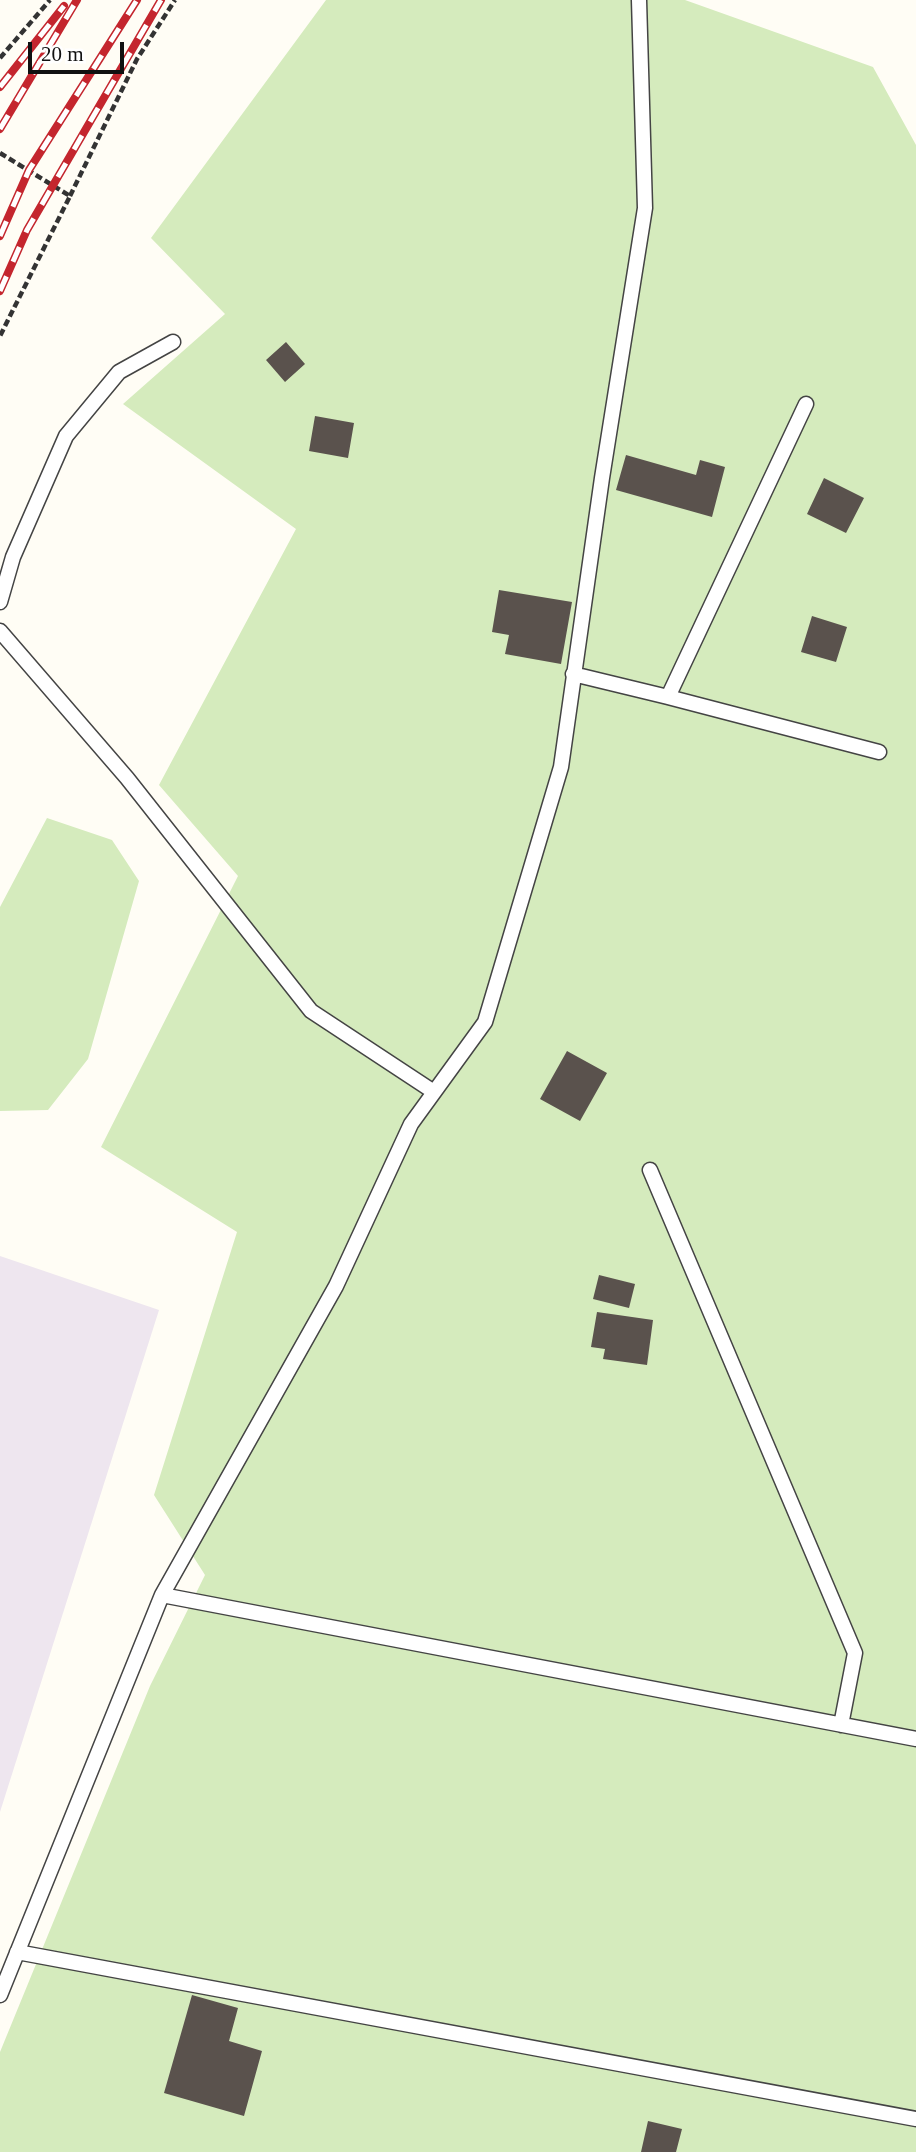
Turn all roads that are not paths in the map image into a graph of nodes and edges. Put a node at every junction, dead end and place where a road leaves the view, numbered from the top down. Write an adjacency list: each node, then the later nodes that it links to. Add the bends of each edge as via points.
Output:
1 (639, 0): 6 (lane, via 645,208)
2 (173, 342): 4 (lane, via 119,372 66,436 13,557)
3 (806, 404): 7 (lane)
4 (0, 602)
5 (0, 631): 9 (lane, via 127,778 311,1011)
6 (573, 674): 7 (lane); 9 (lane, via 561,767 485,1022)
7 (668, 697): 8 (lane)
8 (879, 752)
9 (434, 1092): 11 (lane, via 411,1124 336,1286)
10 (650, 1170): 12 (lane, via 855,1653)
11 (162, 1595): 12 (lane); 14 (lane)
12 (841, 1725): 13 (lane)
13 (916, 1739)
14 (17, 1952): 15 (lane); 16 (lane)
15 (0, 1995)
16 (916, 2119)

